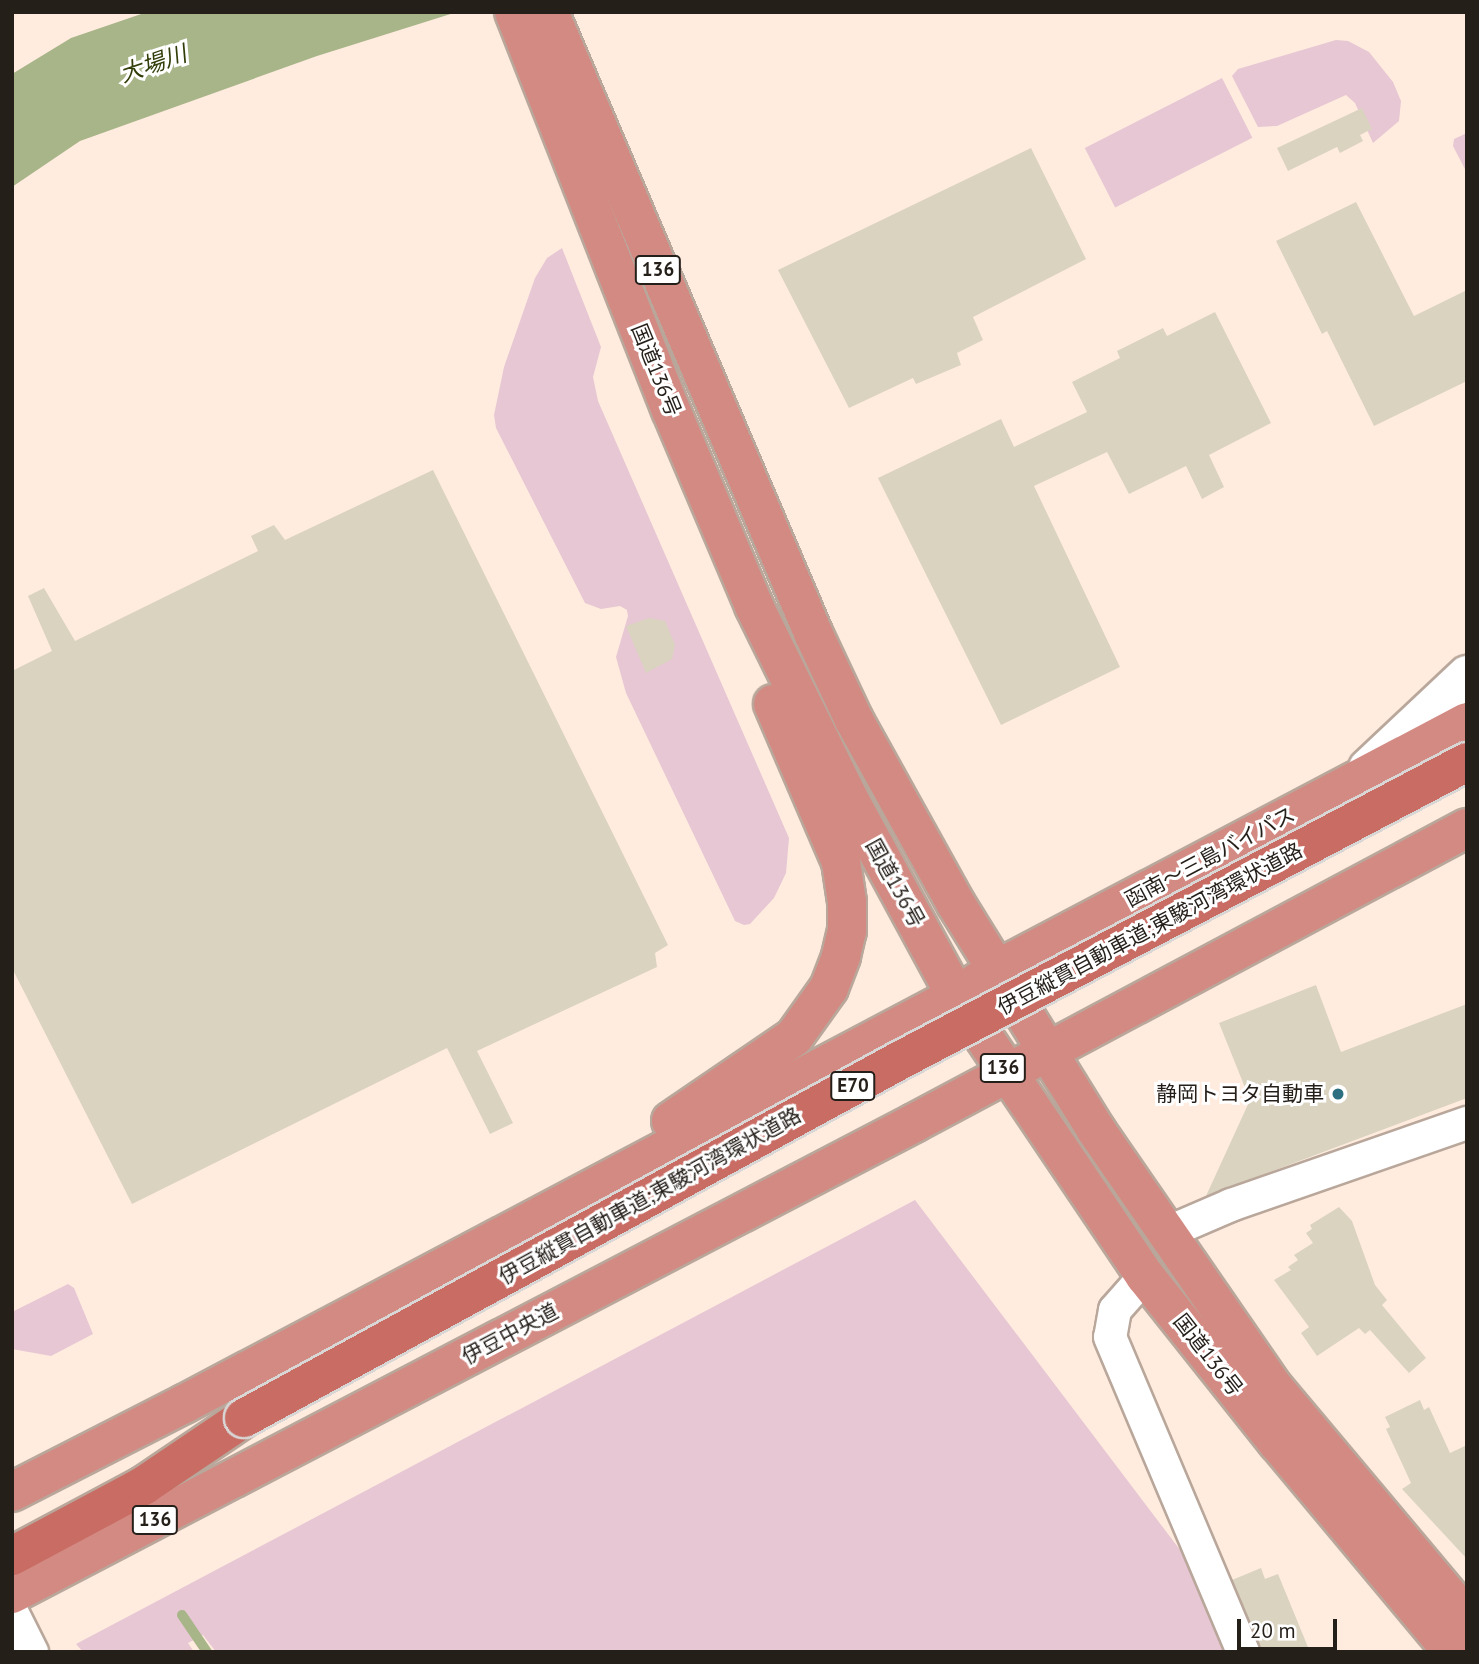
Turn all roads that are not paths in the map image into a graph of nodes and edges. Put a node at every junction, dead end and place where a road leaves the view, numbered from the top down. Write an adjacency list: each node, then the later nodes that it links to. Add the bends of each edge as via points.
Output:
1 (514, 12): 3 (highway, 国道136号 / 136)
2 (549, 12): 3 (highway, 国道136号 / 136)
3 (557, 75): 4 (highway, 国道136号 / 136)
4 (589, 152): 5 (highway, 国道136号 / 136, via 671,410); 11 (highway, 国道136号 / 136, via 711,395 854,720)
5 (754, 606): 12 (highway, 国道136号 / 136, via 848,797); 18 (highway, via 765,684 841,862 847,931 829,988 794,1037 763,1060 653,1133 481,1226)
6 (1467, 675): 9 (street)
7 (1467, 722): 9 (highway, 函南～三島バイパス)
8 (1467, 762): 19 (highway, 伊豆縦貫自動車道;東駿河湾環状道路 / E70, bridge, via 883,1069)
9 (1353, 782): 11 (highway, 函南～三島バイパス)
10 (1467, 828): 13 (highway, 136)
11 (996, 971): 12 (highway, 函南～三島バイパス); 13 (highway, 国道136号 / 136)
12 (956, 996): 14 (highway, 国道136号 / 136); 18 (highway)
13 (1048, 1050): 14 (highway, 136); 16 (highway, 国道136号 / 136)
14 (1007, 1074): 17 (highway, 国道136号 / 136); 23 (highway, 伊豆中央道 / 136)
15 (1467, 1124): 16 (street, via 1231,1205)
16 (1166, 1233): 25 (highway, 国道136号 / 136, via 1275,1389)
17 (1144, 1276): 27 (street, via 1115,1310 1110,1337); 28 (highway, 国道136号 / 136)
18 (403, 1288): 20 (highway)
19 (244, 1418): 21 (highway, via 131,1464); 22 (highway, via 143,1486)
20 (12, 1492)
21 (12, 1527)
22 (12, 1556)
23 (12, 1594)
24 (12, 1612): 26 (street)
25 (1467, 1618)
26 (32, 1652)
27 (1243, 1652)
28 (1453, 1652)

